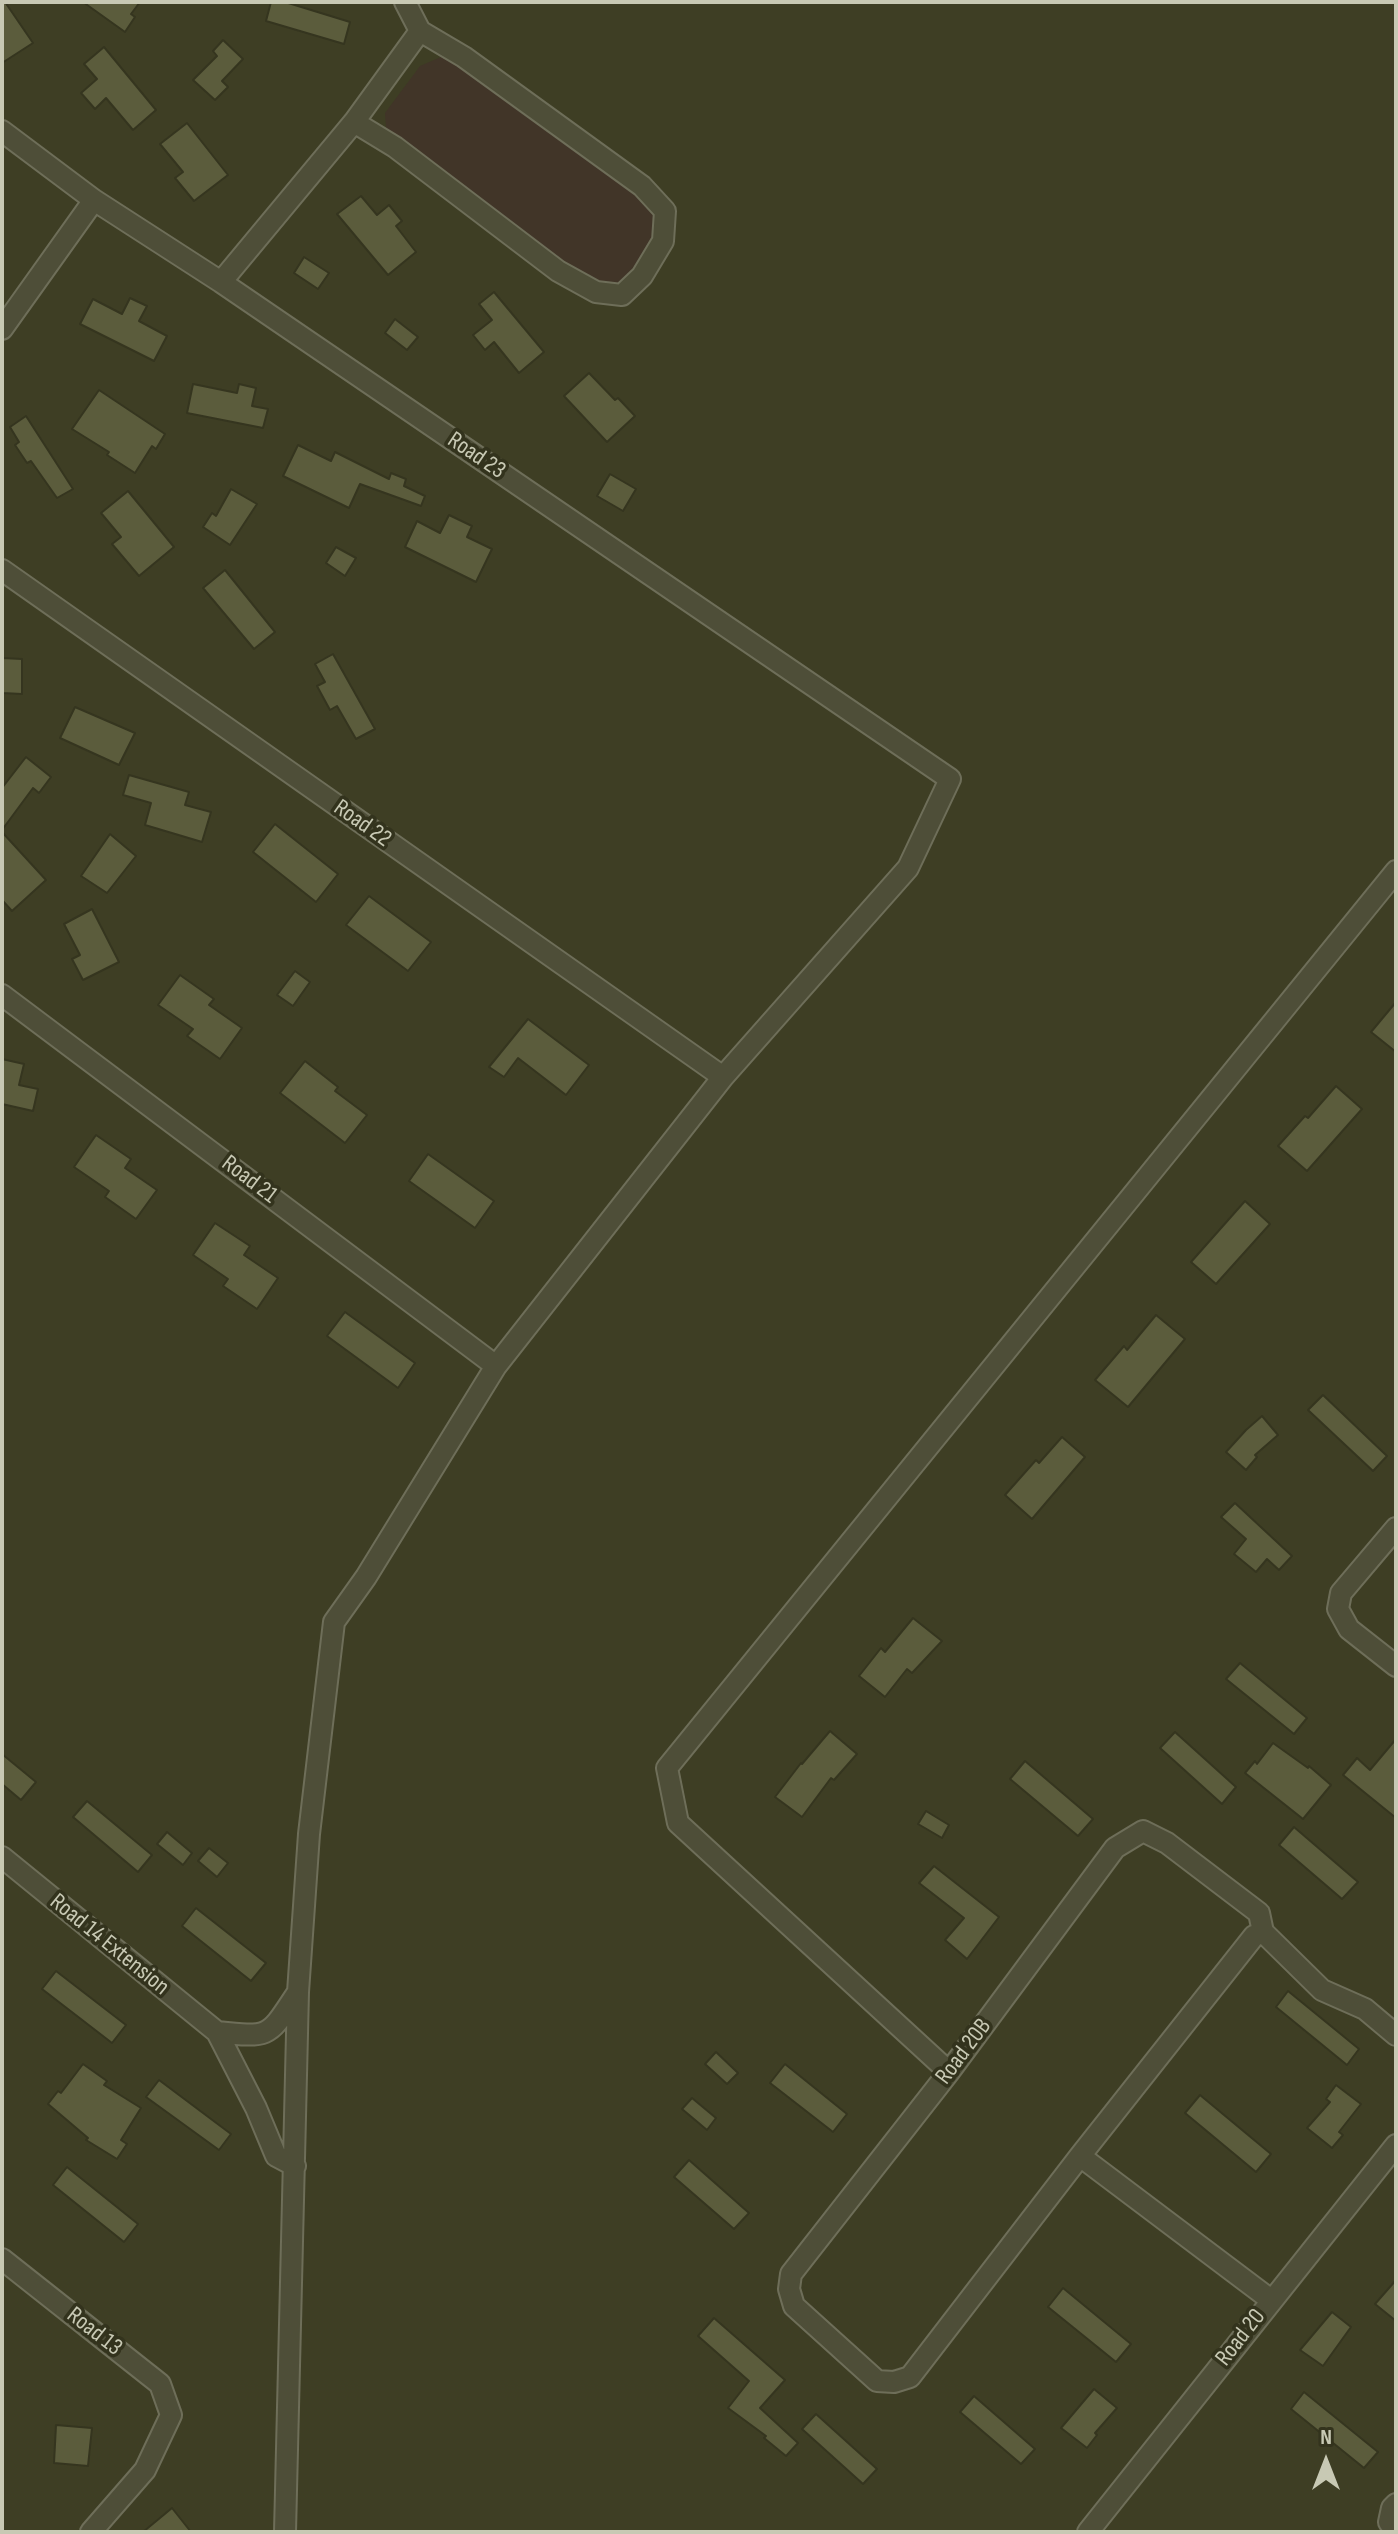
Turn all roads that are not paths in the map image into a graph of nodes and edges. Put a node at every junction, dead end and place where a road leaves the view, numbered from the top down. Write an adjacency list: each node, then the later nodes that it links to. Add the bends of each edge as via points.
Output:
1 (405, 2): 2 (street)
2 (420, 31): 3 (street); 3 (street, via 642,186 665,211 663,241 642,276 622,295 596,292 558,271)
3 (354, 122): 6 (street)
4 (2, 131): 5 (street, Road 23)
5 (94, 200): 6 (street, Road 23); 7 (street)
6 (221, 282): 11 (street, Road 23, via 950,779 908,868)
7 (2, 329)
8 (2, 570): 11 (street, Road 22)
9 (1396, 871): 20 (street, via 667,1768 678,1823)
10 (2, 995): 12 (street, Road 21)
11 (723, 1077): 12 (street)
12 (496, 1366): 17 (street, via 334,1622 309,1834)
13 (1396, 1528): 14 (street, via 1341,1593 1338,1609 1349,1629)
14 (1396, 1666)
15 (2, 1857): 18 (street, Road 14 Extension)
16 (1263, 1932): 19 (street, via 1322,1990 1365,2009); 20 (street, Road 20B, via 1259,1913 1167,1843 1143,1831 1115,1848); 22 (street, Road 20B, via 1254,1936)
17 (298, 1992): 18 (street, via 275,2027 257,2036); 23 (street)
18 (217, 2032): 23 (street, via 276,2156)
19 (1396, 2035)
20 (949, 2072): 22 (street, Road 20B, via 791,2274 794,2306 877,2381 910,2377)
21 (1396, 2145): 25 (street, Road 20)
22 (1080, 2156): 25 (street)
23 (295, 2166): 28 (street)
24 (2, 2259): 27 (street, Road 13, via 160,2384 171,2415 145,2470)
25 (1271, 2300): 29 (street, Road 20)
26 (1396, 2504): 30 (street, via 1389,2522)
27 (91, 2532)
28 (285, 2532)
29 (1088, 2532)
30 (1396, 2532)

